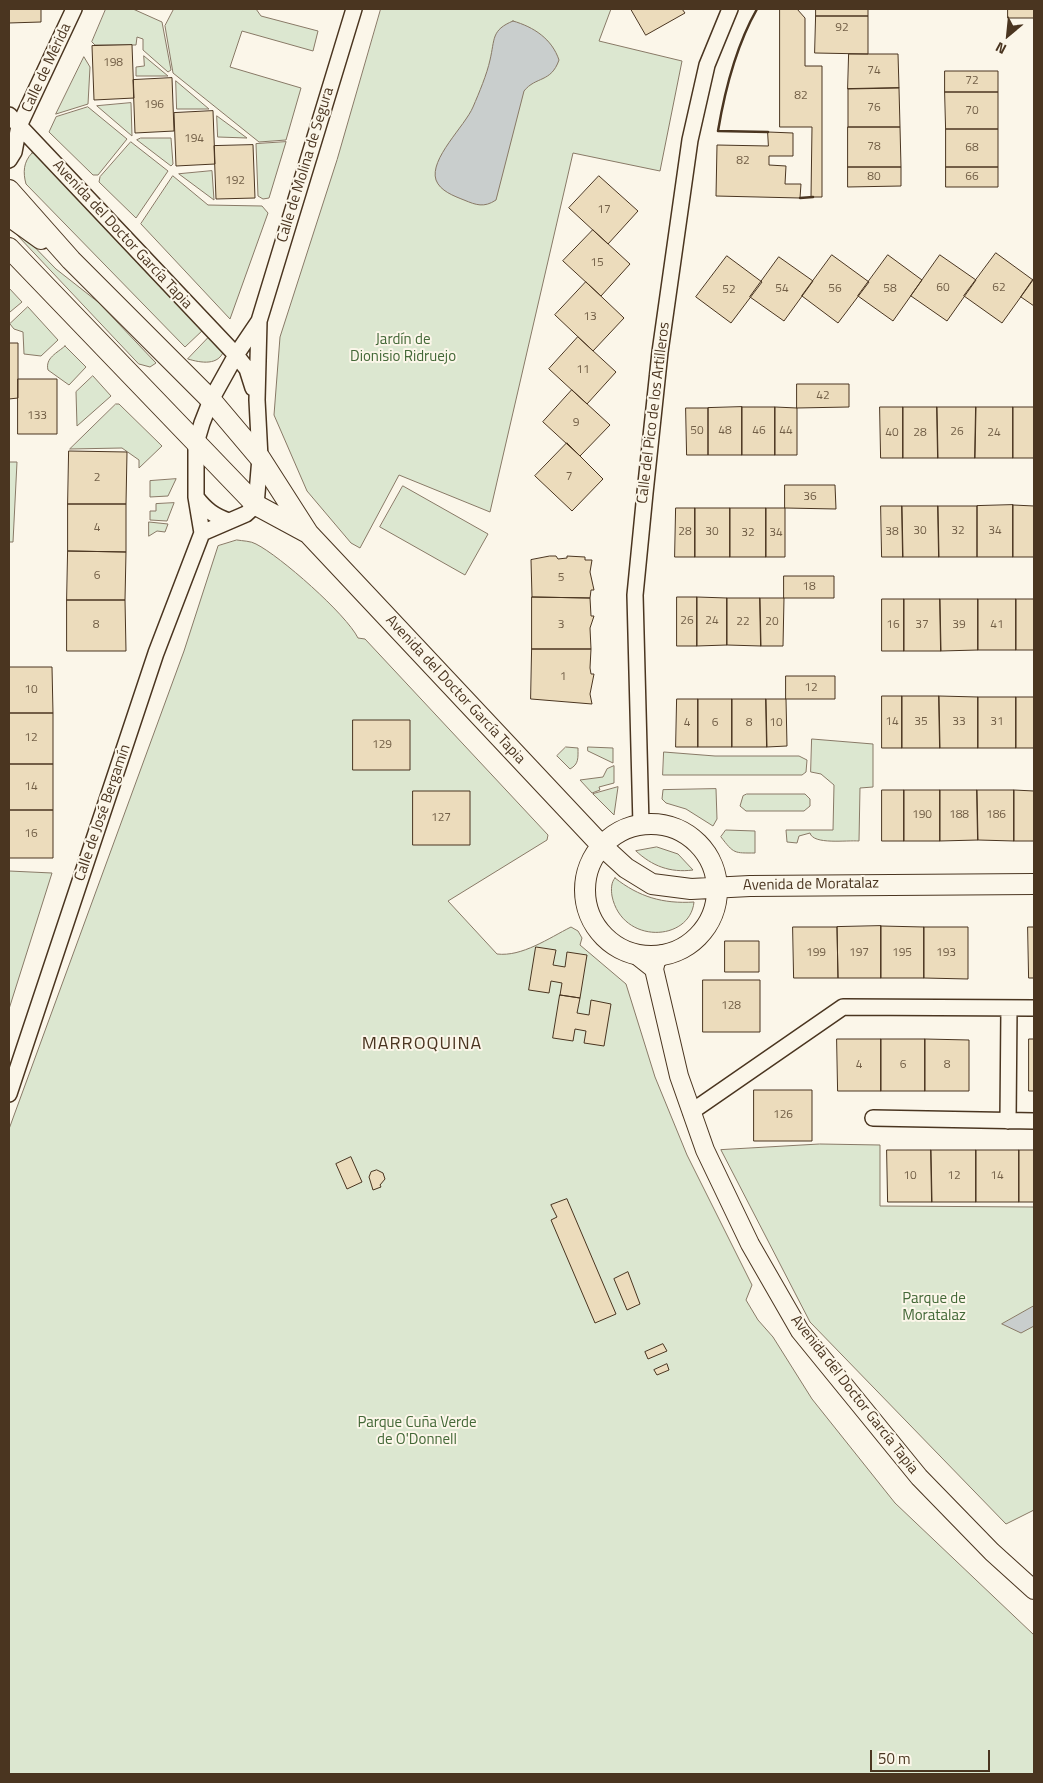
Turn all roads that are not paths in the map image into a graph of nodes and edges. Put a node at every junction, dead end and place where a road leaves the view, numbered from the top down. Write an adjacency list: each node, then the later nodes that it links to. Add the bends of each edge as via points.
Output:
1 (74, 9): 4 (street, Calle de Mérida)
2 (354, 9): 10 (street, Calle de Molina de Segura)
3 (730, 9): 22 (street, Calle del Pico de los Artilleros, via 707,65 690,140 660,352 635,595)
4 (12, 123): 5 (street, Calle de Mérida, via 14,152); 11 (street, Avenida del Doctor García Tapia)
5 (9, 160)
6 (9, 190): 9 (main road, Avenida del Doctor García Tapia)
7 (9, 216): 9 (main road)
8 (9, 248): 15 (main road, Avenida del Doctor García Tapia)
9 (71, 260): 14 (main road, Avenida del Doctor García Tapia)
10 (259, 322): 11 (street, Calle de Molina de Segura); 13 (street, Calle de Molina de Segura)
11 (236, 354): 12 (street, Calle de Molina de Segura); 13 (street, Calle de Molina de Segura, via 247,369)
12 (222, 382): 13 (street, via 238,378); 14 (street, Calle de Molina de Segura)
13 (255, 393): 16 (street, Calle de Molina de Segura)
14 (211, 400): 15 (street); 16 (main road, Avenida del Doctor García Tapia)
15 (196, 444): 17 (street); 18 (main road, Avenida del Doctor García Tapia)
16 (260, 458): 18 (street, Calle de Molina de Segura); 21 (main road, Avenida del Doctor García Tapia)
17 (196, 497): 19 (street, via 205,509); 20 (street)
18 (256, 504): 19 (street, via 246,514); 21 (main road, Avenida del Doctor García Tapia)
19 (230, 521): 20 (street)
20 (202, 533): 29 (street, Calle de José Bergamín, via 156,653)
21 (308, 533): 23 (main road, Avenida del Doctor García Tapia)
22 (641, 825): 23 (main road, via 620,832); 25 (main road, via 679,830 692,839 703,849 714,869)
23 (602, 846): 25 (main road, Avenida de Moratalaz, via 626,868 652,884 691,889); 26 (main road, via 587,873 586,900 591,918 614,944)
24 (1034, 884): 25 (main road, Avenida de Moratalaz)
25 (717, 887): 26 (main road, via 714,910 704,930 683,948)
26 (658, 961): 30 (street, Avenida del Doctor García Tapia, via 679,1076)
27 (1009, 1008): 28 (street); 30 (street, via 843,1007); 32 (street)
28 (1034, 1008)
29 (9, 1094)
30 (690, 1112): 34 (street, Avenida del Doctor García Tapia, via 750,1244 800,1331 919,1478)
31 (873, 1118): 32 (street)
32 (1008, 1121): 33 (street)
33 (1034, 1121)
34 (1034, 1590)

